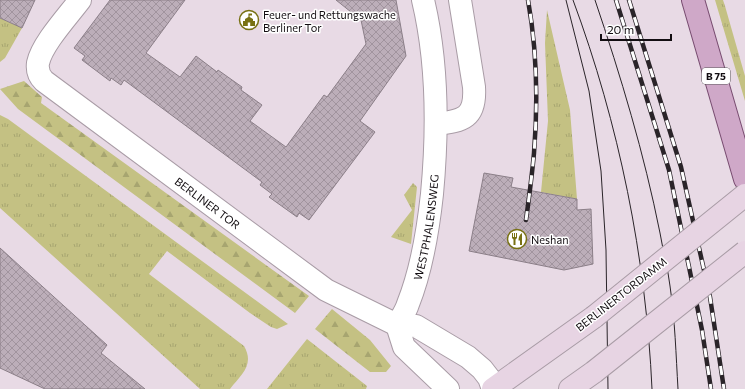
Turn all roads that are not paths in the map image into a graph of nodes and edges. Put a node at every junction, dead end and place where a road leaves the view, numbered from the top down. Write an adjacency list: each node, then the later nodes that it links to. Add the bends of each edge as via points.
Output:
1 (80, 0): 9 (street, BERLINER TOR, via 51,38 39,61 38,71 44,81 326,290)
2 (423, 0): 5 (street, WESTPHALENSWEG, via 432,46)
3 (460, 0): 5 (street, via 474,86 474,101 469,113 463,118)
4 (693, 0): 6 (main road, B 75)
5 (436, 124): 9 (street, WESTPHALENSWEG, via 429,223 423,255 408,304)
6 (745, 179)
7 (745, 195): 11 (main road, BERLINERTORDAMM, bridge, via 594,317)
8 (745, 252): 12 (main road, bridge)
9 (397, 325): 10 (street, via 404,347); 11 (street, BERLINER TOR, via 416,326 468,357 482,369)
10 (448, 389)
11 (493, 389)
12 (570, 389)

